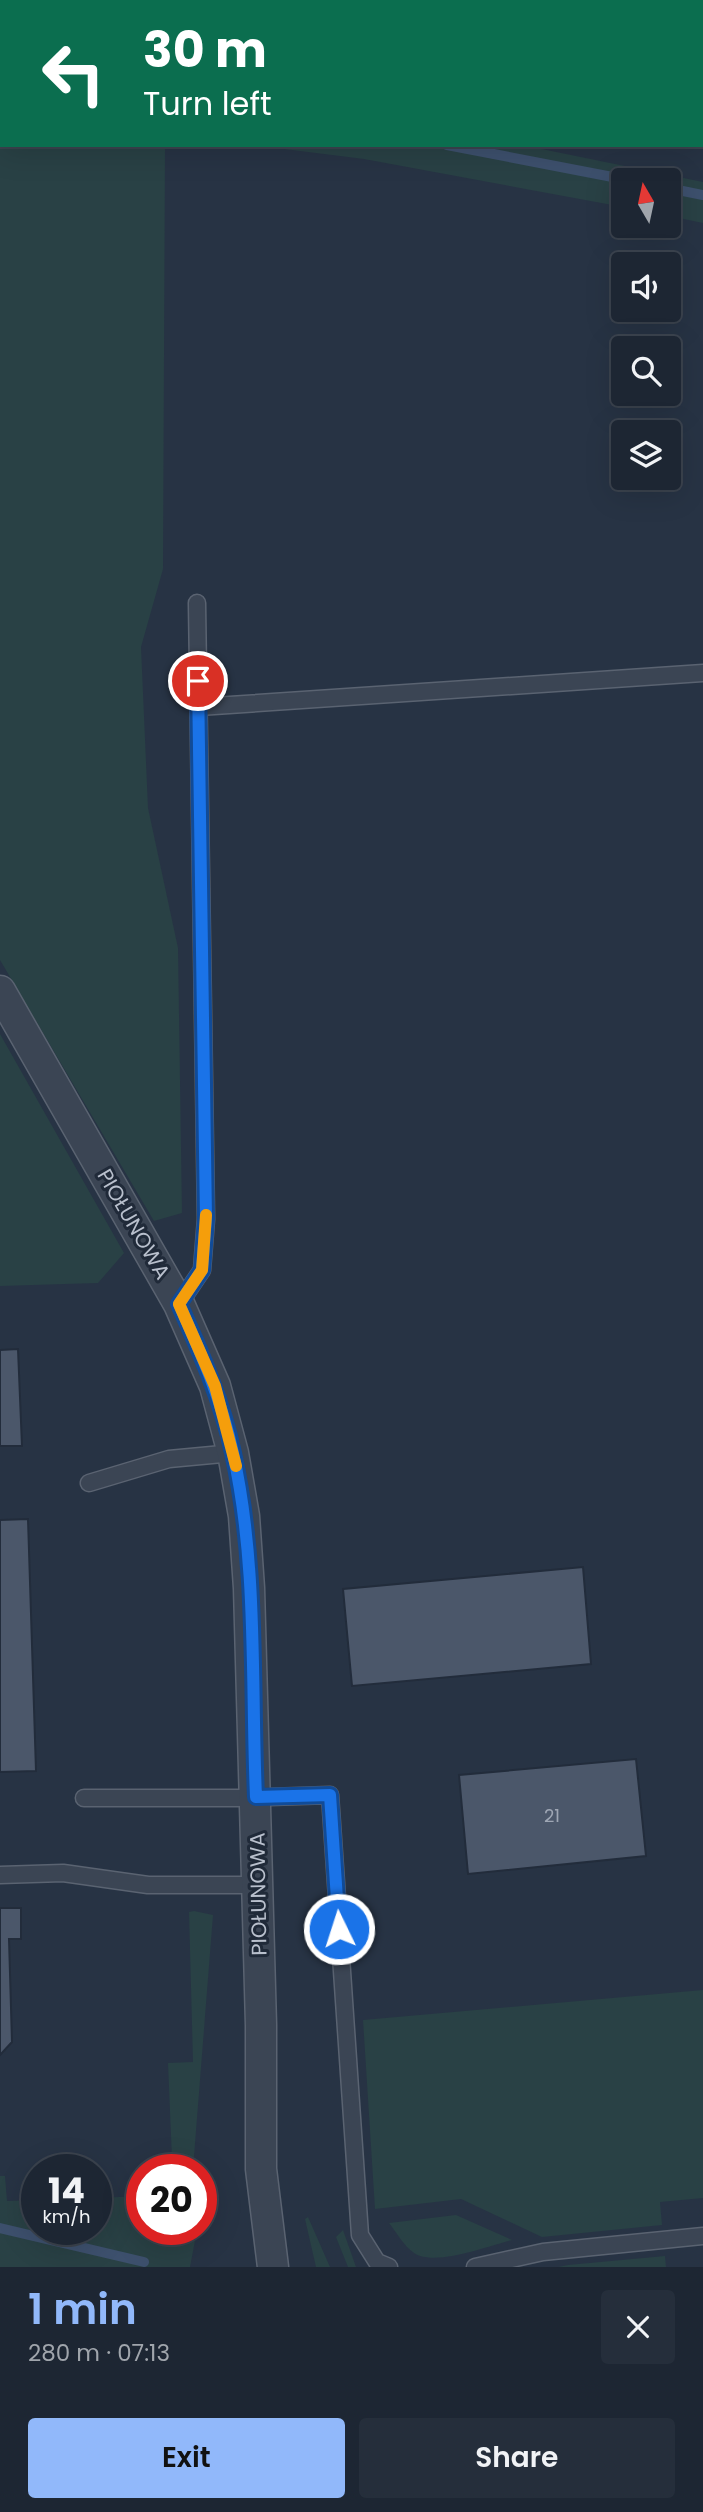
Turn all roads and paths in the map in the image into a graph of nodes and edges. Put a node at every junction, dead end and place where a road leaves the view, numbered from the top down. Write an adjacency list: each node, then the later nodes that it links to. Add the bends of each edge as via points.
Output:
1 (197, 603): 3 (lane)
2 (703, 673): 3 (lane)
3 (199, 708): 5 (lane, via 206,1219 202,1270)
4 (0, 991): 5 (street, PIOŁUNOWA)
5 (179, 1304): 6 (street, PIOŁUNOWA, via 215,1386)
6 (233, 1453): 7 (lane, via 169,1459); 8 (street, PIOŁUNOWA, via 244,1516 249,1588)
7 (89, 1483)
8 (256, 1797): 9 (lane); 11 (street, PIOŁUNOWA); 14 (lane, via 330,1795 360,2235 377,2262)
9 (84, 1798)
10 (0, 1875): 11 (lane, via 63,1873 148,1885)
11 (258, 1885): 13 (street, PIOŁUNOWA, via 261,2169)
12 (703, 2236): 15 (lane, via 543,2252)
13 (273, 2267)
14 (389, 2267)
15 (475, 2267)

